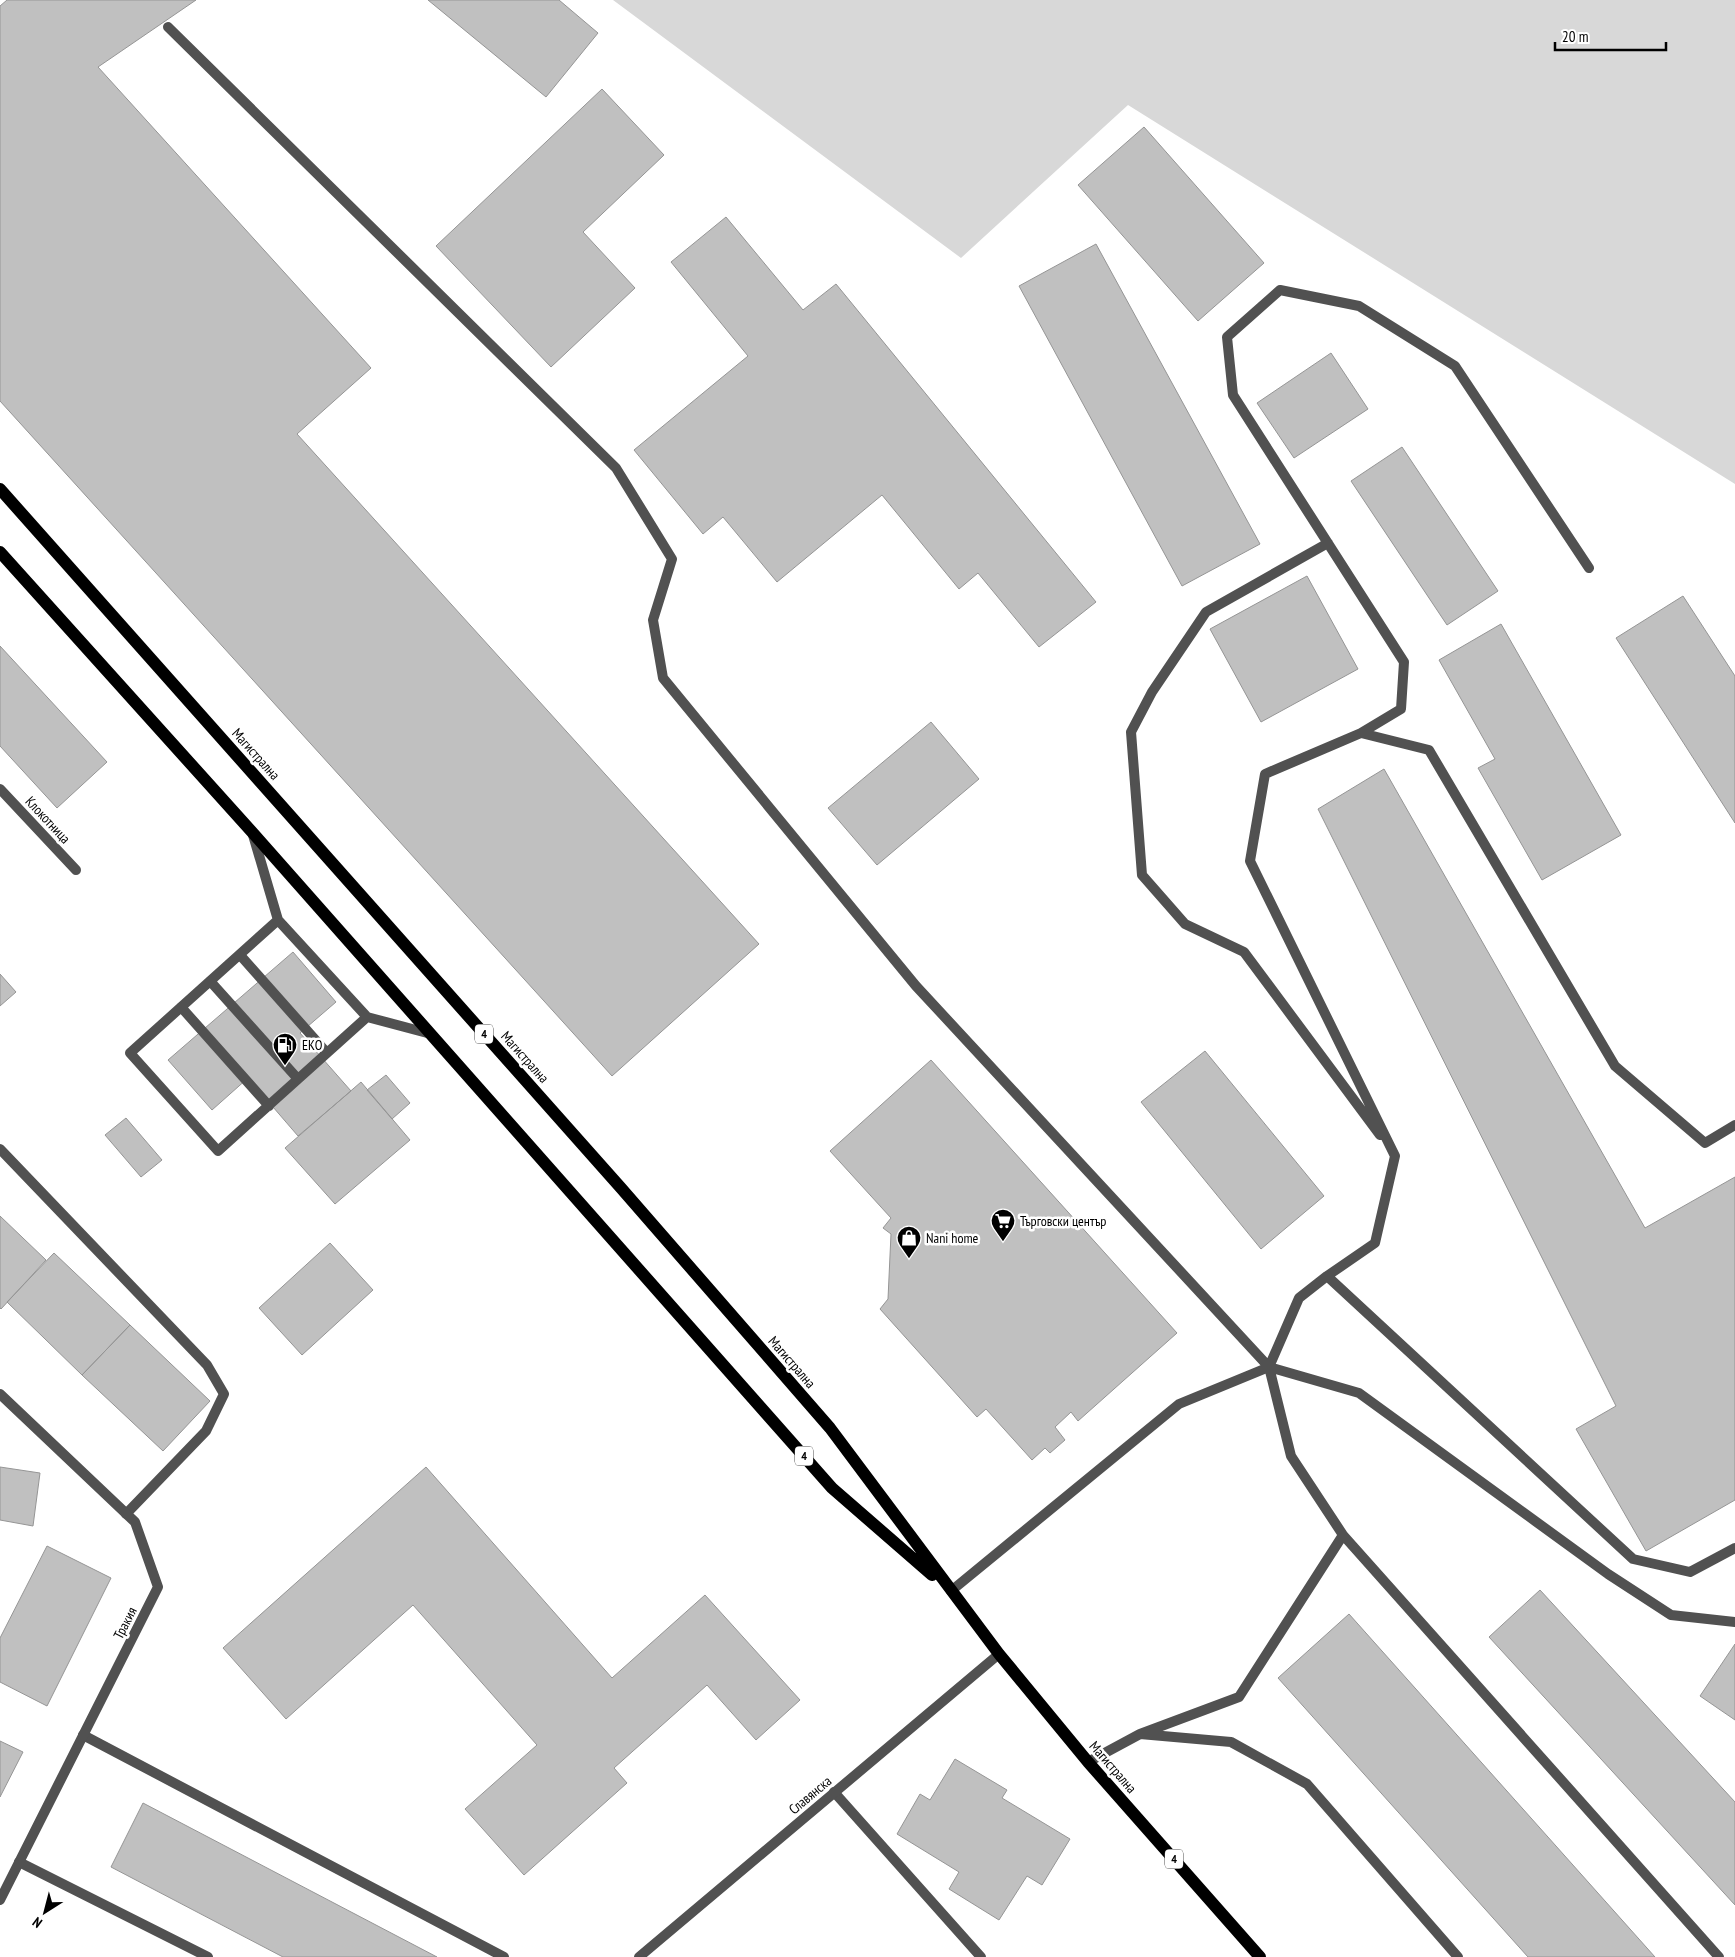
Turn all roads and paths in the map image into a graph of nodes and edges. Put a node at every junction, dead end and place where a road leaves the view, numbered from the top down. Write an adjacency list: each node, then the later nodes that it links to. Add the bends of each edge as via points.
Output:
1 (168, 27): 23 (street, via 616,468 672,559 653,620 663,678 916,986)
2 (0, 489): 28 (main road, Магистрална / 4, via 602,1166 830,1428)
3 (1328, 543): 5 (street, via 1233,395 1227,338 1280,290 1359,306 1455,366); 6 (street, via 1404,662 1401,709); 21 (street, via 1206,612 1152,692 1131,732 1142,875 1186,924 1244,952)
4 (0, 552): 8 (main road, Магистрална / 4)
5 (1590, 568)
6 (1361, 732): 19 (street, via 1430,750 1615,1066 1705,1143); 21 (street, via 1265,774 1250,861)
7 (0, 789): 9 (street, Клокотница)
8 (252, 832): 10 (street); 15 (main road, Магистрална / 4)
9 (76, 870)
10 (278, 920): 11 (street); 14 (street)
11 (240, 954): 12 (street); 16 (street)
12 (210, 981): 13 (street); 17 (street)
13 (181, 1007): 18 (street); 18 (street, via 130,1053 218,1151)
14 (367, 1018): 15 (street); 16 (street)
15 (431, 1034): 28 (main road, Магистрална / 4, via 832,1488)
16 (328, 1053): 17 (street)
17 (298, 1079): 18 (street)
18 (269, 1106)
19 (1735, 1125)
20 (0, 1149): 25 (street, via 207,1365 224,1394 206,1430)
21 (1395, 1156): 22 (street, via 1375,1243)
22 (1327, 1276): 23 (street, via 1299,1298); 27 (street, via 1633,1559 1690,1572)
23 (1269, 1367): 26 (street, via 1291,1456); 28 (street, via 1179,1404); 29 (street, via 1358,1393 1608,1574 1671,1615)
24 (0, 1394): 25 (street, Тракия)
25 (126, 1514): 32 (street, Тракия, via 135,1522 158,1587)
26 (1343, 1535): 31 (street, via 1239,1696); 43 (street)
27 (1735, 1548)
28 (951, 1591): 30 (main road, Магистрална / 4)
29 (1735, 1622)
30 (999, 1654): 33 (main road, Магистрална / 4); 34 (street, Славянска)
31 (1140, 1734): 33 (street); 42 (street, via 1230,1742 1307,1784)
32 (84, 1735): 35 (street, Тракия); 38 (street)
33 (1088, 1762): 41 (main road, Магистрална / 4)
34 (834, 1792): 39 (street, Славянска); 40 (street)
35 (19, 1862): 36 (street, Тракия); 37 (street)
36 (0, 1900)
37 (208, 1957)
38 (504, 1957)
39 (639, 1957)
40 (981, 1957)
41 (1260, 1957)
42 (1458, 1957)
43 (1719, 1957)

